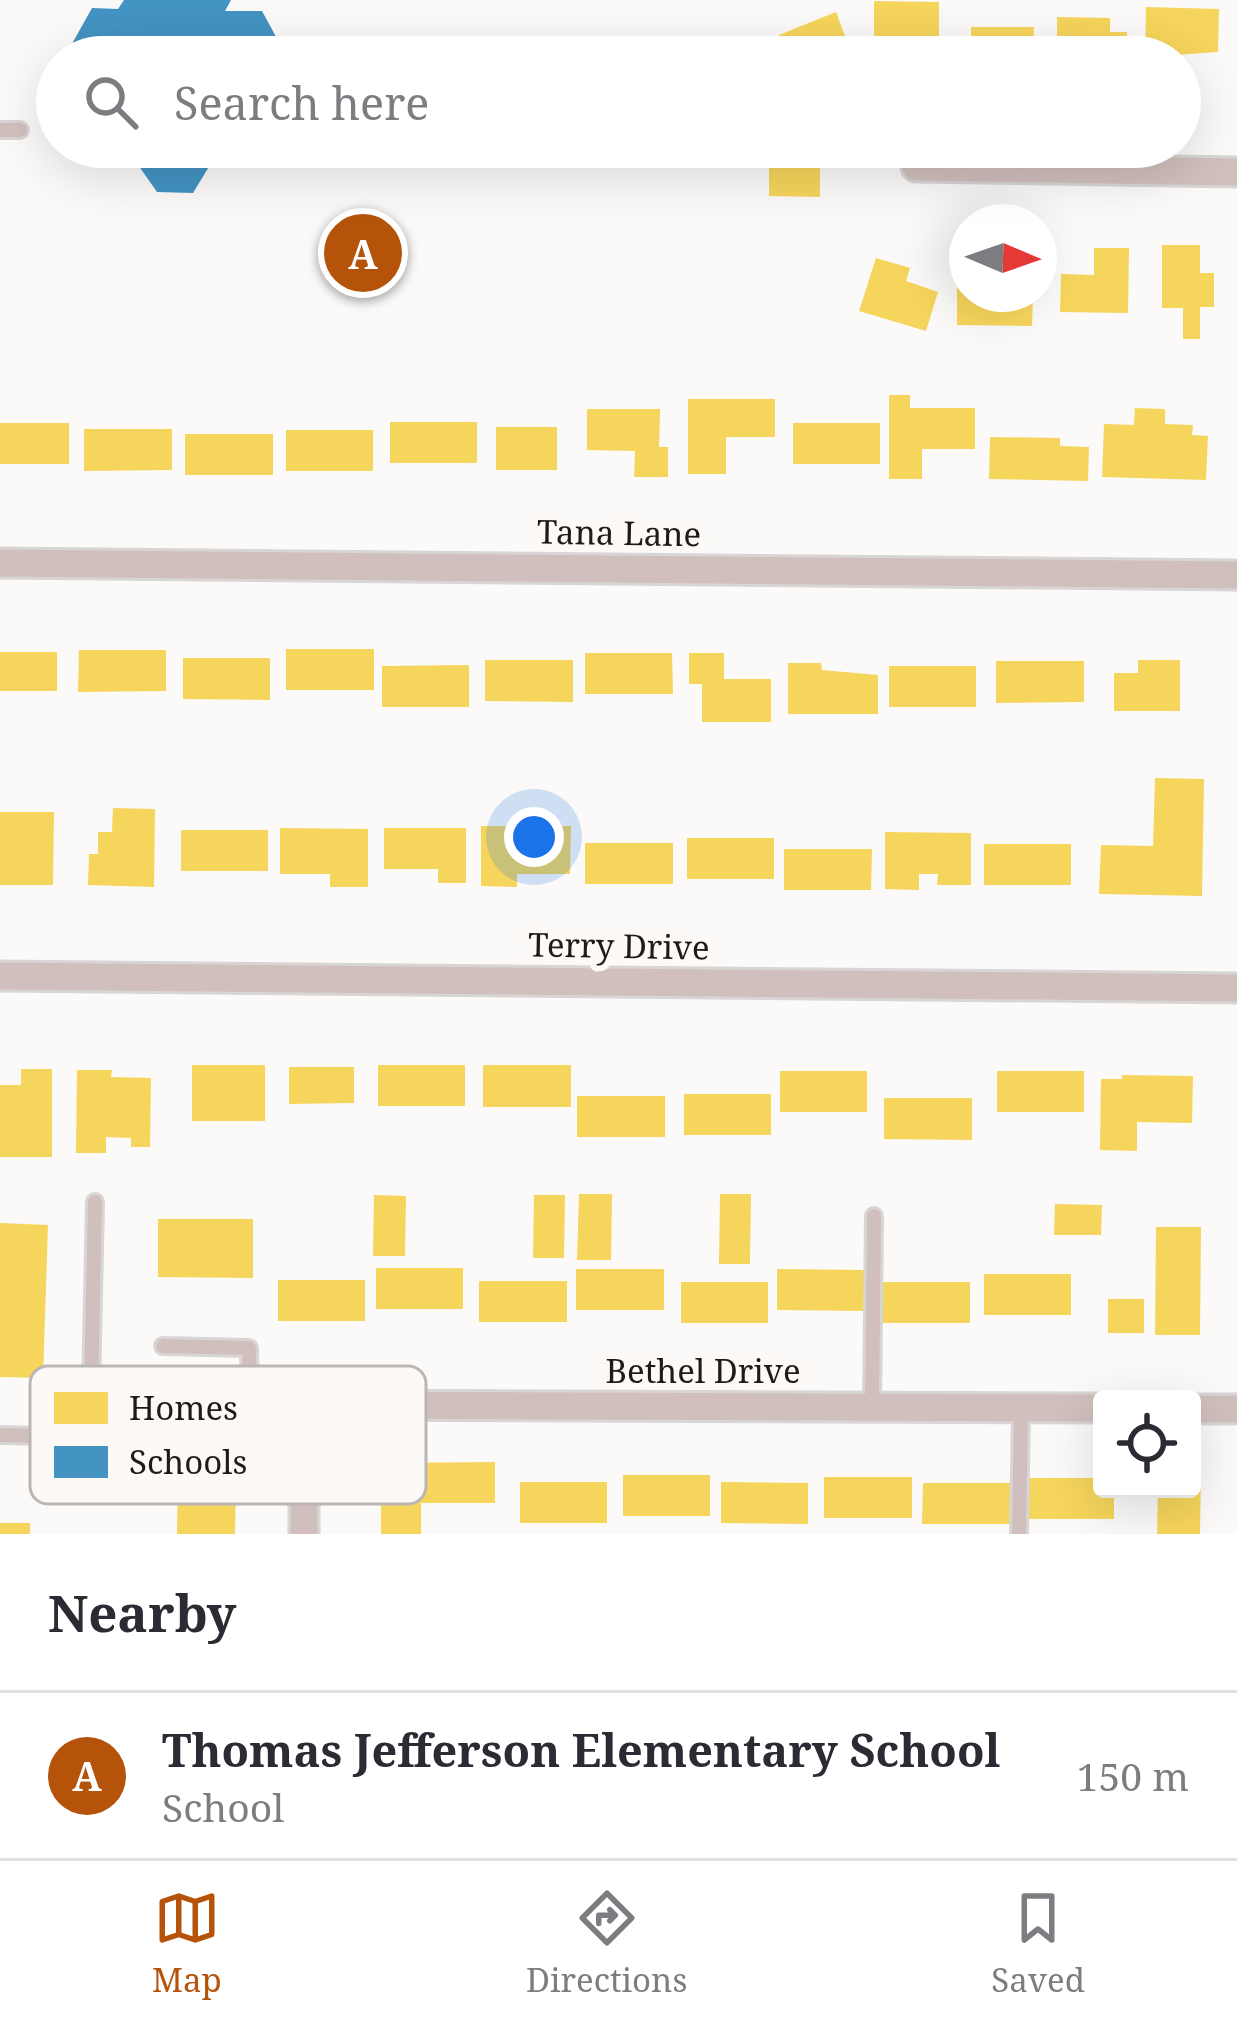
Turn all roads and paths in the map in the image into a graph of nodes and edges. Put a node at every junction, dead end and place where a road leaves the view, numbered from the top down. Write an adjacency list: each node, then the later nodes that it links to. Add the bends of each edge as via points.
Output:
1 (0, 130): 2 (lane)
2 (20, 130)
3 (980, 168): 4 (street)
4 (1237, 172)
5 (0, 563): 6 (street, Tana Lane)
6 (1237, 575)
7 (0, 976): 8 (street, Terry Drive)
8 (1237, 988)
9 (95, 1202): 12 (lane)
10 (874, 1216): 15 (lane)
11 (163, 1346): 13 (lane, via 249,1348)
12 (92, 1366)
13 (249, 1366)
14 (426, 1405): 15 (street, Bethel Drive)
15 (872, 1407): 16 (street, Bethel Drive)
16 (1021, 1408): 17 (street, Bethel Drive); 22 (lane)
17 (1093, 1408)
18 (1201, 1409): 19 (street)
19 (1237, 1409)
20 (0, 1436): 21 (lane)
21 (30, 1436)
22 (1019, 1534)

